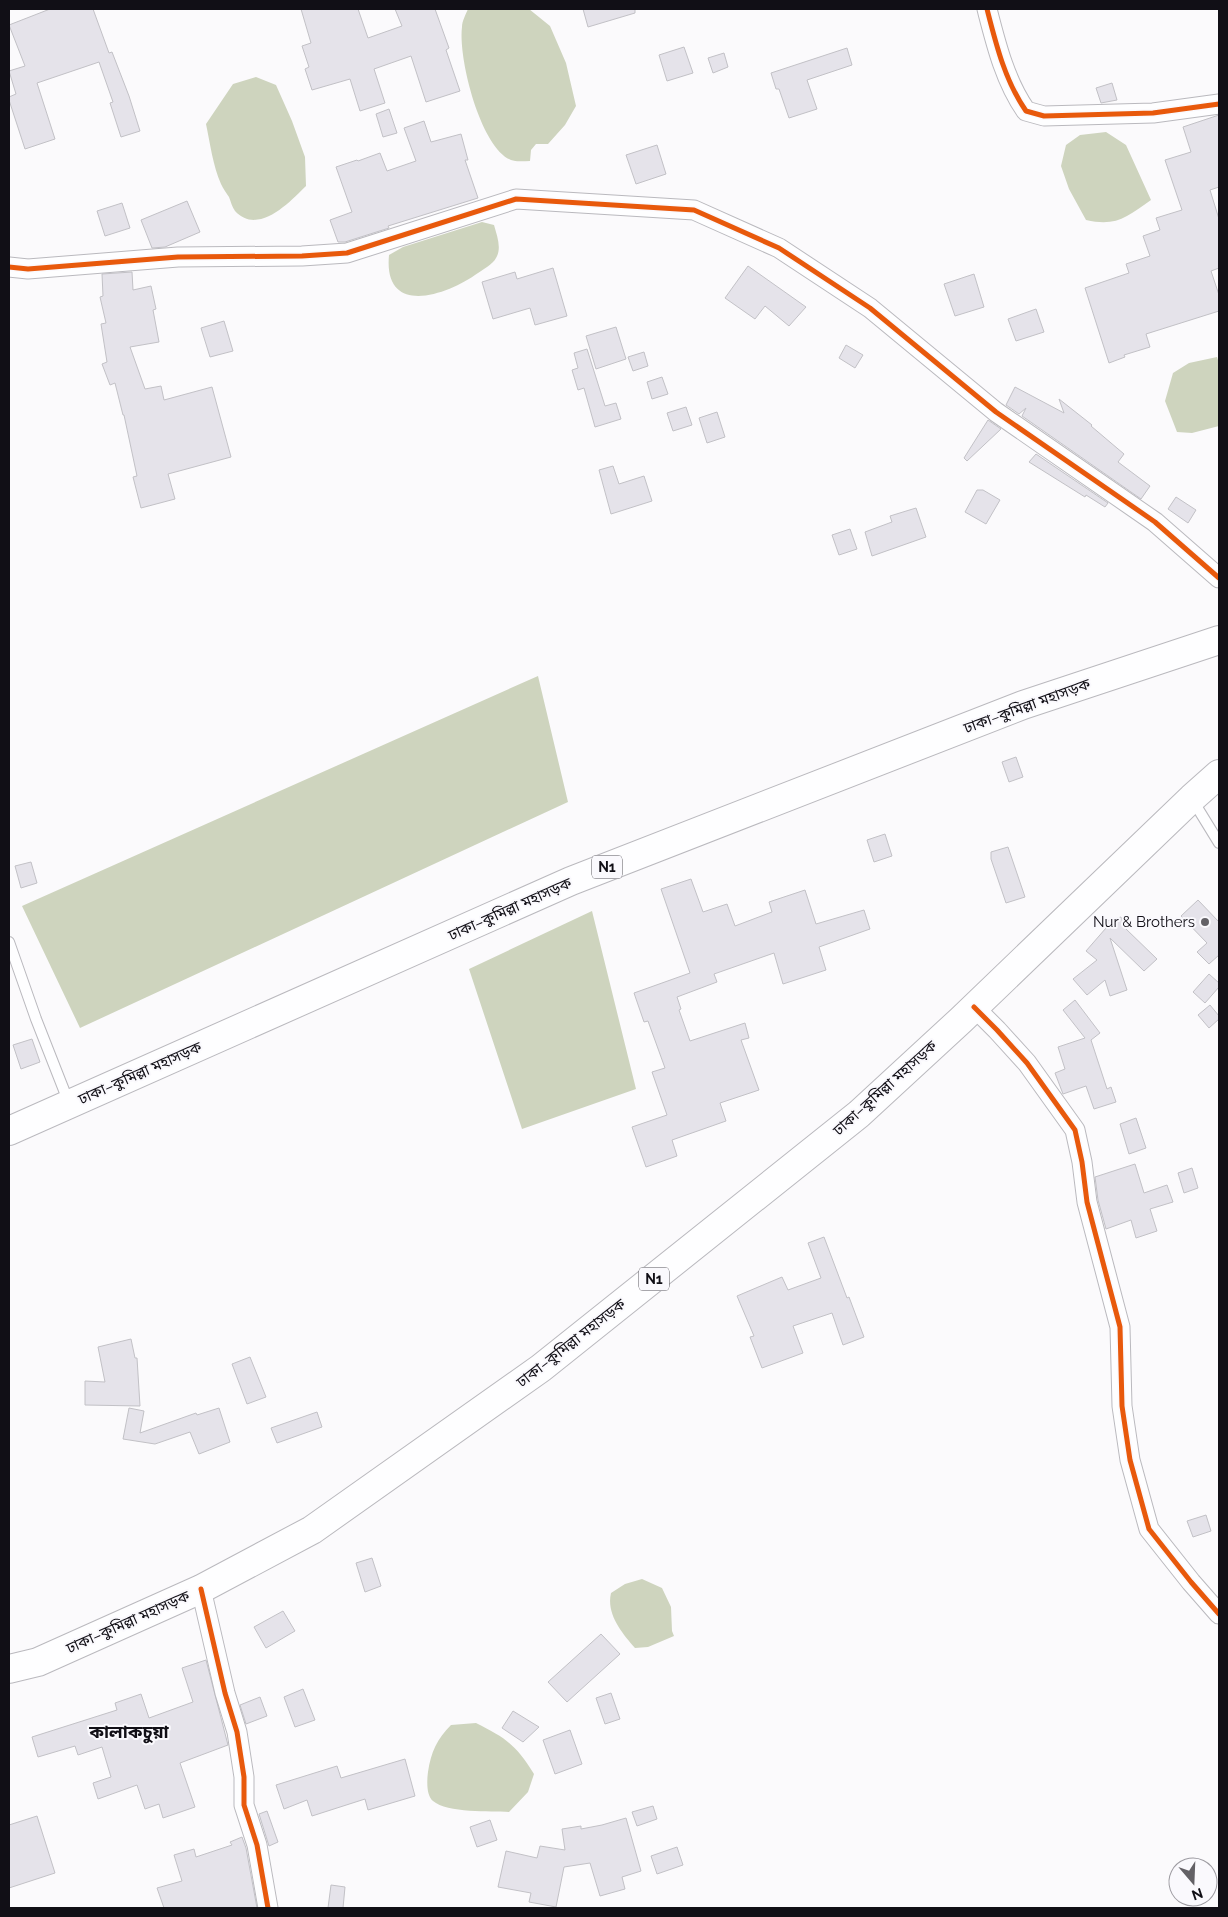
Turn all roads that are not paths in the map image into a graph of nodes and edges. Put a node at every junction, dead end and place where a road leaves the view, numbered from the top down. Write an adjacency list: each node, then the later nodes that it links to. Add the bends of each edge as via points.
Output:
1 (987, 9): 2 (street, via 997,48 1016,97 1026,111 1044,116 1153,113)
2 (1219, 104)
3 (9, 267): 4 (street, via 28,269 178,257 347,253 516,198 694,210 779,248 870,308 996,412 1155,522)
4 (1219, 578)
5 (1219, 640): 11 (highway, ঢাকা–কুমিল্লা মহাসড়ক / N1, via 1023,705 571,881)
6 (1219, 774): 7 (highway, ঢাকা–কুমিল্লা মহাসড়ক / N1)
7 (1192, 798): 8 (lane); 10 (highway, ঢাকা–কুমিল্লা মহাসড়ক / N1)
8 (1219, 843)
9 (9, 942): 11 (lane)
10 (974, 1007): 13 (highway, ঢাকা–কুমিল্লা মহাসড়ক / N1, via 859,1114 541,1368 312,1530); 14 (street, via 1027,1063 1075,1130 1087,1202 1120,1326 1123,1415 1130,1460 1149,1529)
11 (70, 1104): 12 (highway, ঢাকা–কুমিল্লা মহাসড়ক / N1)
12 (9, 1131)
13 (201, 1589): 15 (highway, ঢাকা–কুমিল্লা মহাসড়ক / N1, via 38,1662); 16 (street, via 237,1732 244,1777 244,1805 257,1845)
14 (1219, 1614)
15 (9, 1669)
16 (268, 1908)

